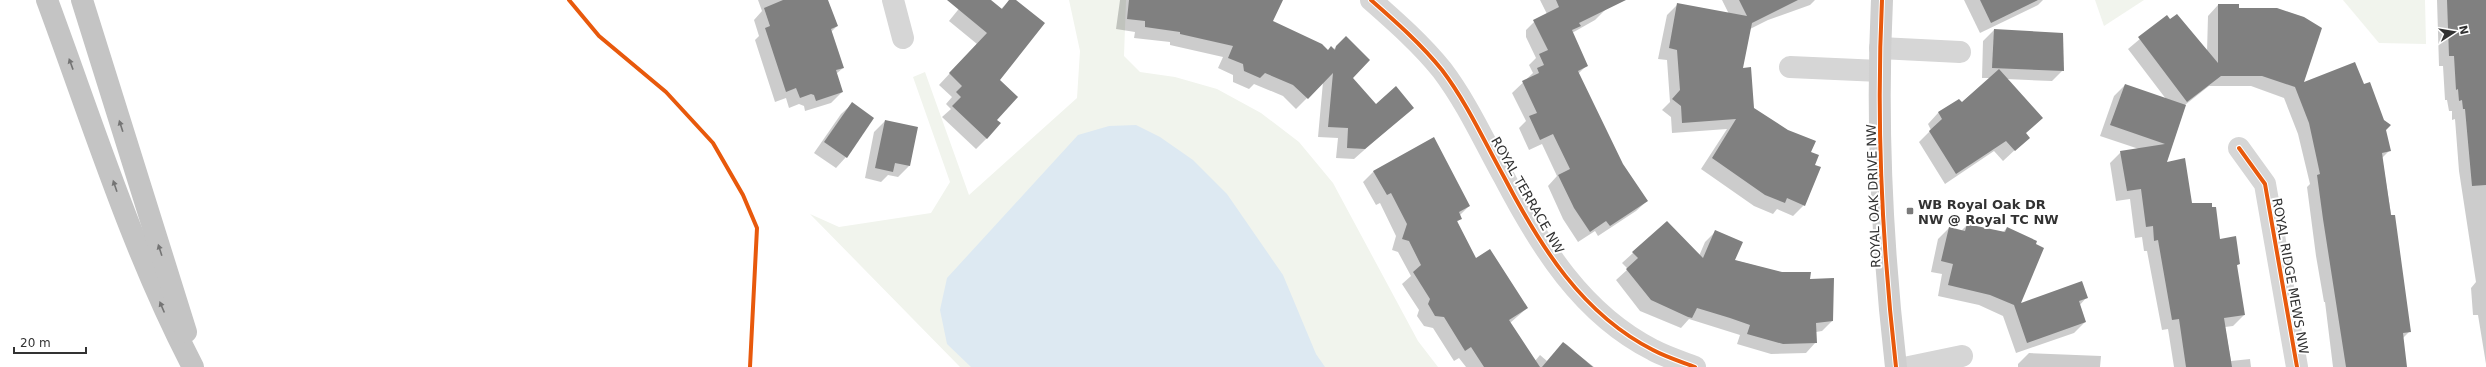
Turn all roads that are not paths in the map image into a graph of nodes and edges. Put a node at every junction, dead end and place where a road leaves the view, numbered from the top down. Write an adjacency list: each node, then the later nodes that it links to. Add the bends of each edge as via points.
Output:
1 (47, 0): 13 (highway, one-way to 1, via 164,311 126,218)
2 (82, 0): 14 (highway, one-way to 2)
3 (893, 0): 6 (street)
4 (1371, 0): 15 (street, ROYAL TERRACE NW, via 1410,34 1442,71 1476,124 1536,235 1568,281 1602,316 1653,350)
5 (1882, 0): 7 (street, ROYAL OAK DRIVE NW)
6 (903, 38)
7 (1880, 48): 8 (street); 10 (street, ROYAL OAK DRIVE NW)
8 (1960, 52)
9 (1790, 67): 10 (street)
10 (1880, 70): 16 (street, ROYAL OAK DRIVE NW, via 1880,181 1886,279)
11 (2239, 148): 18 (street, ROYAL RIDGE MEWS NW, via 2265,184)
12 (1962, 356): 17 (street)
13 (193, 367)
14 (197, 367)
15 (1695, 367)
16 (1896, 367)
17 (1909, 367)
18 (2297, 367)

